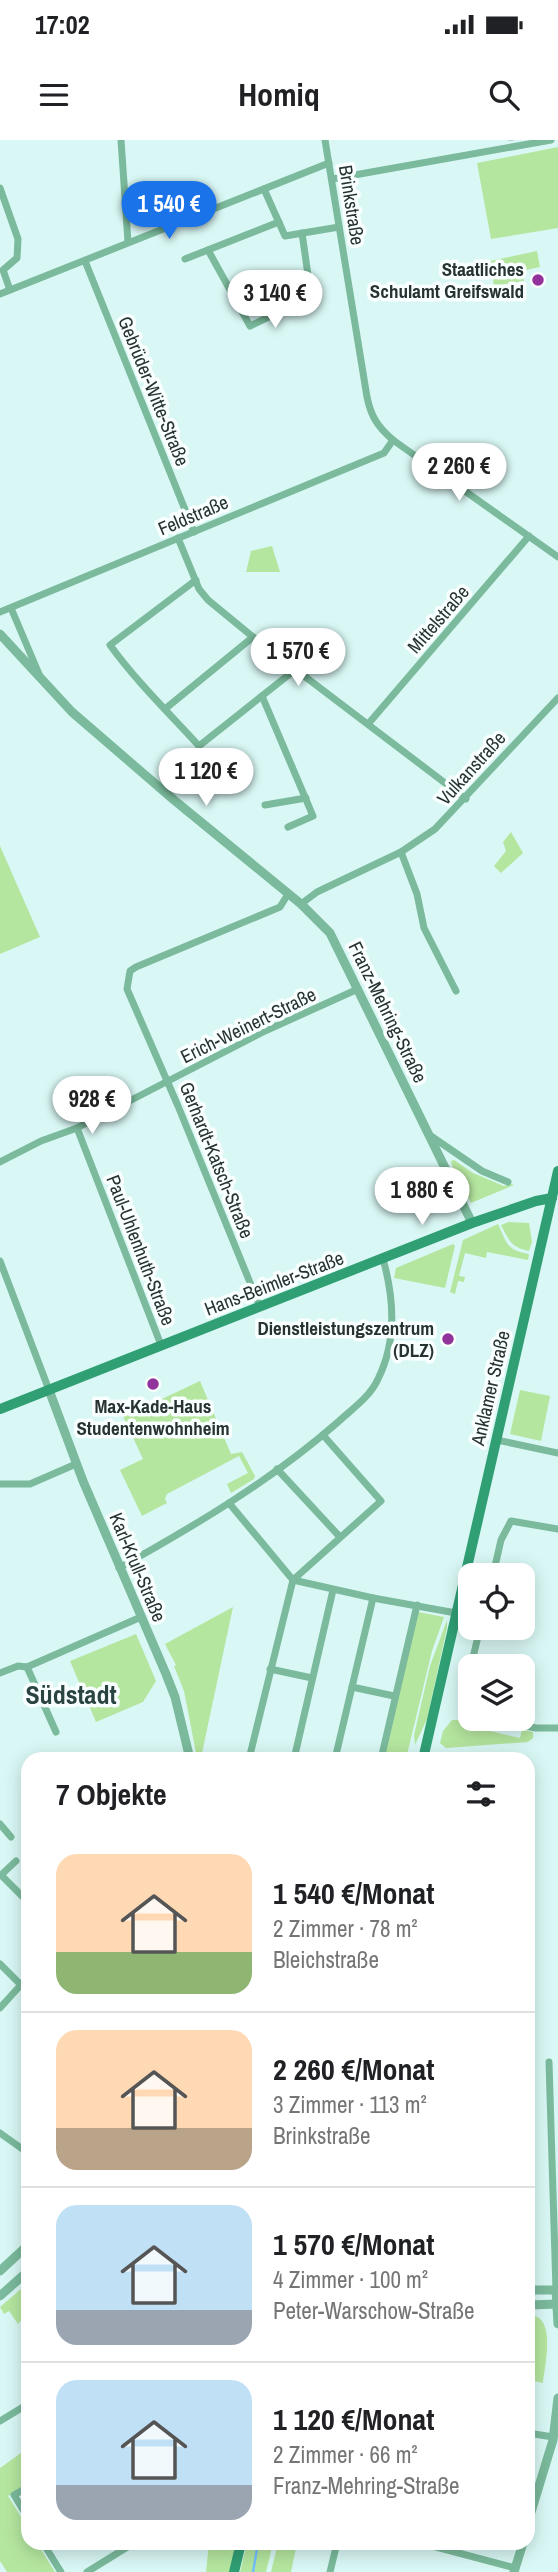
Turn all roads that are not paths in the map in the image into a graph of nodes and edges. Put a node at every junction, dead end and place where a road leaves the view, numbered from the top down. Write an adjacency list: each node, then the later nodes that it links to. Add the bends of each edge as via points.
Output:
1 (121, 140): 11 (street)
2 (325, 140): 4 (street, Brinkstraße)
3 (551, 140): 5 (street)
4 (329, 163): 5 (street, Brinkstraße); 7 (street)
5 (331, 179): 9 (street, Brinkstraße)
6 (0, 188): 15 (street, via 19,239 17,258 3,270)
7 (264, 189): 8 (street); 11 (street)
8 (279, 222): 10 (street, via 285,236); 12 (street)
9 (339, 227): 10 (street); 17 (street, Brinkstraße, via 370,408 377,426)
10 (302, 233): 12 (street, via 311,296 250,326)
11 (128, 242): 14 (street)
12 (208, 250): 13 (street)
13 (185, 259)
14 (85, 261): 15 (street); 18 (street, Gebrüder-Witte-Straße)
15 (10, 290): 16 (street)
16 (0, 294)
17 (394, 440): 18 (street, Feldstraße, via 384,453); 19 (street, Brinkstraße)
18 (194, 532): 20 (street, Feldstraße)
19 (529, 536): 21 (street, Brinkstraße); 32 (street, Mittelstraße)
20 (178, 538): 22 (street); 23 (street, Feldstraße)
21 (558, 556)
22 (196, 580): 26 (street, via 203,595); 31 (street, via 110,645)
23 (11, 608): 24 (street, Feldstraße); 28 (street, Franz-Mehring-Straße)
24 (0, 612)
25 (0, 634): 28 (street, Franz-Mehring-Straße)
26 (253, 638): 27 (street); 31 (street)
27 (296, 669): 29 (street); 32 (street)
28 (42, 681): 38 (street, Franz-Mehring-Straße, via 72,712)
29 (262, 696): 31 (street, via 199,746); 33 (street)
30 (558, 698): 34 (street, Vulkanstraße)
31 (166, 709)
32 (369, 723): 34 (street)
33 (306, 798): 35 (street); 36 (street, via 313,816)
34 (466, 799): 37 (street, Vulkanstraße, via 443,823)
35 (265, 805)
36 (288, 827)
37 (401, 852): 39 (street, Vulkanstraße); 41 (street, via 424,928)
38 (288, 894): 39 (street, Franz-Mehring-Straße); 42 (street, Gerhardt-Katsch-Straße, via 280,907 130,971 127,989)
39 (300, 904): 40 (street, Franz-Mehring-Straße, via 330,933)
40 (358, 989): 42 (street, Erich-Weinert-Straße); 44 (street, Franz-Mehring-Straße)
41 (456, 990)
42 (168, 1081): 43 (street, Erich-Weinert-Straße); 52 (street, Gerhardt-Katsch-Straße)
43 (77, 1128): 45 (street, Erich-Weinert-Straße); 53 (street, Paul-Uhlenhuth-Straße)
44 (428, 1134): 47 (street, via 482,1171); 49 (street, Franz-Mehring-Straße)
45 (0, 1162)
46 (558, 1171): 48 (main road, Anklamer Straße)
47 (508, 1182)
48 (555, 1198): 49 (main road, Hans-Beimler-Straße); 57 (main road, Anklamer Straße)
49 (472, 1223): 50 (main road, Hans-Beimler-Straße)
50 (383, 1259): 52 (main road, Hans-Beimler-Straße); 56 (street, via 393,1316 384,1367 366,1397)
51 (0, 1261): 54 (street)
52 (260, 1307): 53 (main road, Hans-Beimler-Straße)
53 (161, 1345): 54 (main road, Hans-Beimler-Straße)
54 (49, 1390): 55 (main road, Hans-Beimler-Straße); 59 (street, Karl-Krull-Straße)
55 (0, 1409)
56 (323, 1435): 60 (street); 64 (street, via 381,1501)
57 (497, 1440): 58 (street); 71 (main road, Anklamer Straße)
58 (558, 1453)
59 (76, 1464): 61 (street, via 30,1484); 66 (street, Karl-Krull-Straße)
60 (277, 1469): 62 (street); 64 (street)
61 (0, 1484)
62 (229, 1503): 66 (street); 67 (street)
63 (558, 1530): 65 (street, via 511,1521)
64 (340, 1537): 67 (street)
65 (496, 1563)
66 (120, 1568): 72 (street, Karl-Krull-Straße)
67 (293, 1580): 68 (street); 74 (street)
68 (333, 1590): 69 (street); 76 (street)
69 (373, 1598): 70 (street); 77 (street)
70 (417, 1605): 71 (street); 78 (street)
71 (456, 1613): 87 (main road, Anklamer Straße)
72 (141, 1617): 73 (street); 82 (street, Karl-Krull-Straße, via 175,1697)
73 (27, 1667): 75 (street); 81 (street)
74 (270, 1669): 76 (street); 83 (street)
75 (0, 1673)
76 (312, 1678): 84 (street)
77 (352, 1687): 78 (street); 85 (street)
78 (394, 1696): 86 (street)
79 (535, 1727): 80 (street)
80 (558, 1728)
81 (56, 1732)
82 (189, 1752)
83 (251, 1752)
84 (296, 1752)
85 (337, 1752)
86 (382, 1752)
87 (425, 1752)
88 (0, 1824): 89 (street)
89 (11, 1837)
90 (16, 1861): 91 (street, via 1,1875)
91 (21, 1895)
92 (0, 1964): 93 (street)
93 (21, 1985): 94 (street)
94 (0, 2008)
95 (549, 2062): 102 (street)
96 (0, 2133): 97 (street)
97 (21, 2148)
98 (21, 2252): 99 (street)
99 (0, 2271)
100 (21, 2277): 103 (street)
101 (535, 2290): 102 (street)
102 (557, 2290): 104 (street)
103 (0, 2296)
104 (557, 2304): 105 (street); 106 (street)
105 (535, 2305)
106 (558, 2324)
107 (558, 2398): 111 (street)
108 (21, 2408): 109 (street)
109 (0, 2421)
110 (535, 2434): 111 (street)
111 (553, 2437): 113 (street)
112 (21, 2491): 114 (street, via 15,2495)
113 (535, 2498)
114 (21, 2506)
115 (47, 2550): 122 (street)
116 (123, 2550): 123 (street)
117 (239, 2550): 124 (main road)
118 (335, 2550): 125 (street)
119 (445, 2550): 121 (street)
120 (521, 2550): 121 (street)
121 (515, 2570)
122 (61, 2572)
123 (87, 2572)
124 (234, 2572)
125 (330, 2572)

